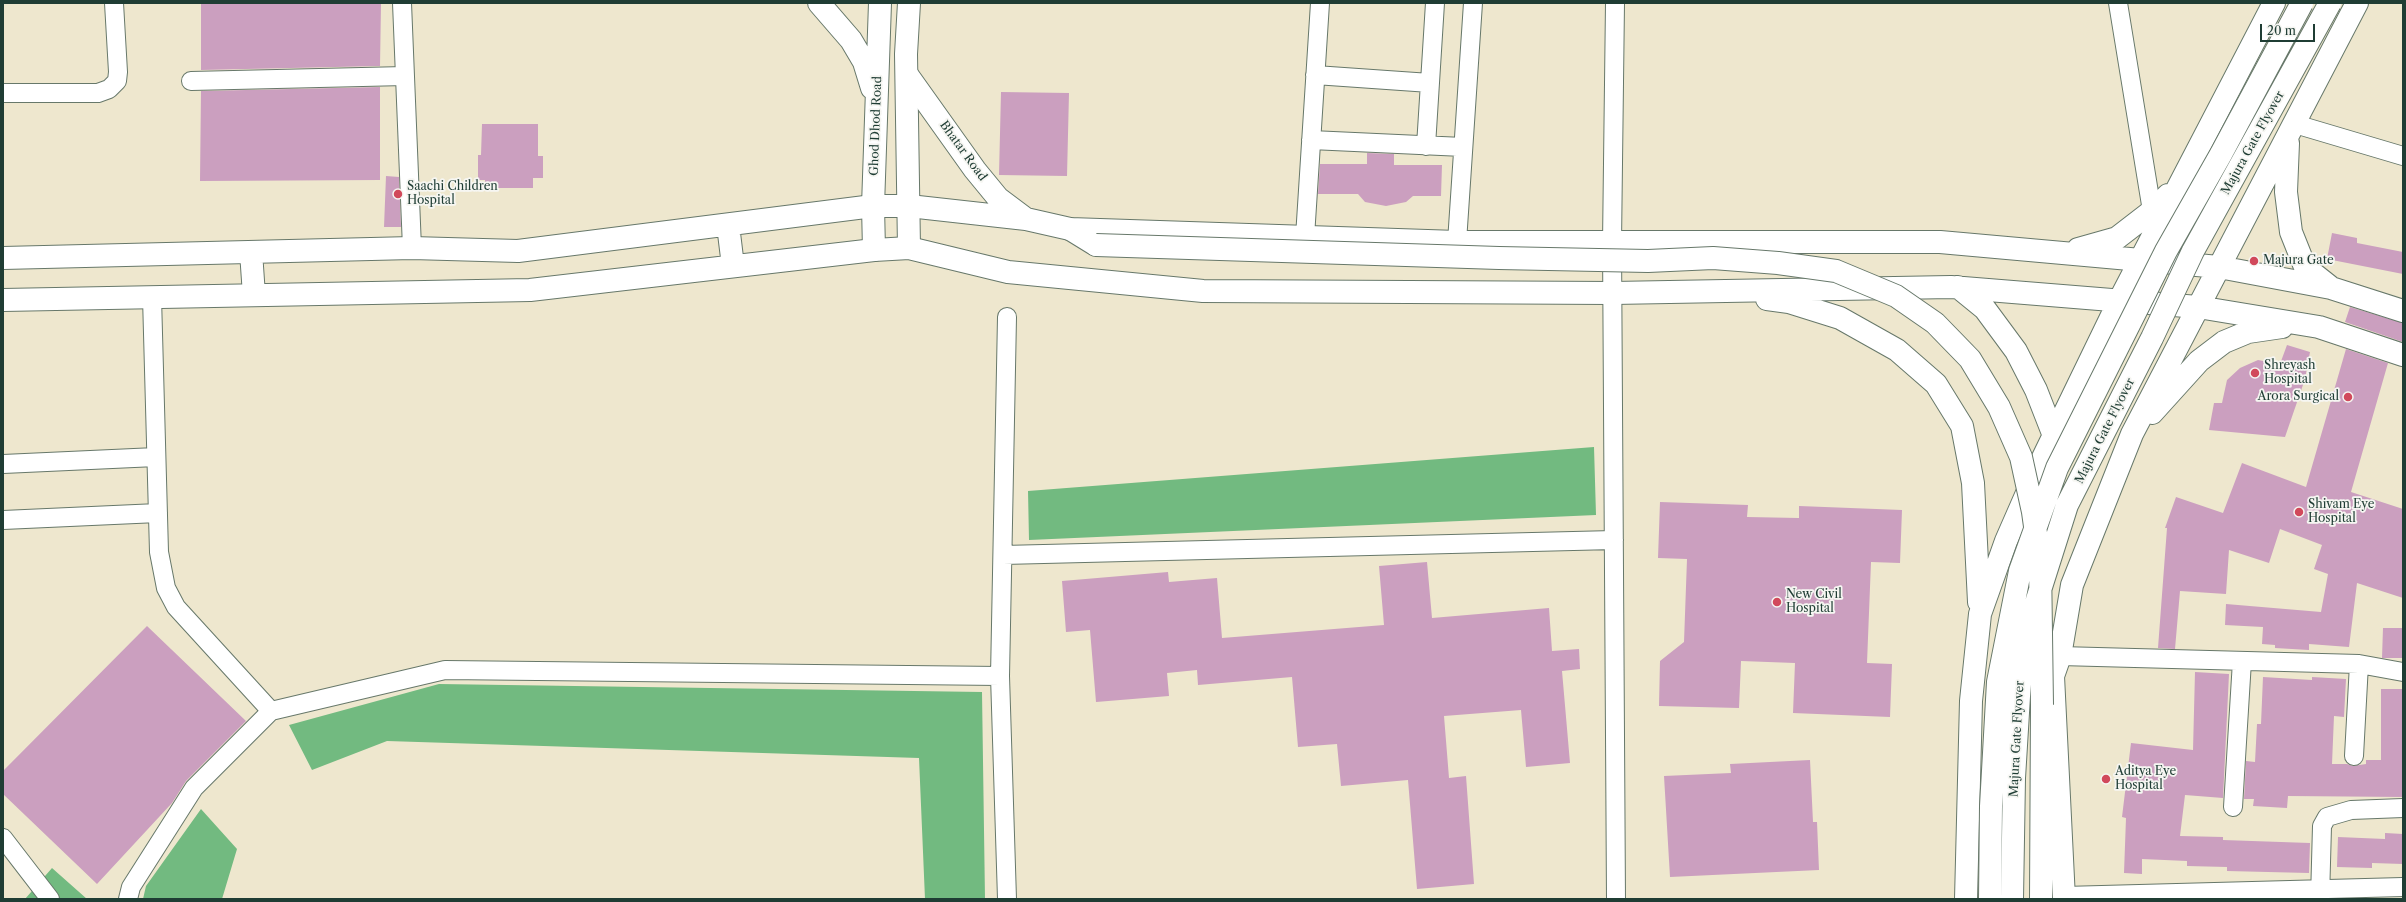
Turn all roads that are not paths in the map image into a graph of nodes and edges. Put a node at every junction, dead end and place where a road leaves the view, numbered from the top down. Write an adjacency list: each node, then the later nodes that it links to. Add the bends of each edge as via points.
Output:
1 (114, 3): 23 (street, via 118,72 117,81 109,90 98,93)
2 (402, 3): 19 (street)
3 (820, 3): 15 (main road); 25 (main road, via 851,40 864,62)
4 (882, 3): 14 (main road); 15 (main road, Ghod Dhod Road)
5 (1320, 3): 18 (street)
6 (1435, 3): 22 (street)
7 (1473, 3): 29 (street)
8 (1616, 3): 40 (street)
9 (2118, 3): 34 (street)
10 (2274, 3): 17 (main road)
11 (2302, 3): 90 (main road, Majura Gate Flyover, bridge, via 2166,251 2058,468 2020,571 1998,682 1991,806)
12 (2330, 3): 91 (main road, Majura Gate Flyover, bridge, via 2193,251 2067,505 2022,647 2014,778)
13 (2357, 3): 24 (main road)
14 (909, 7): 16 (main road)
15 (878, 41): 16 (main road); 25 (main road, Ghod Dhod Road)
16 (906, 54): 20 (main road)
17 (2242, 65): 24 (main road); 31 (main road)
18 (1315, 75): 22 (street); 27 (street)
19 (406, 76): 21 (street); 41 (street)
20 (908, 76): 33 (main road); 35 (main road, Bhatar Road, via 998,198)
21 (191, 81)
22 (1430, 83): 28 (street)
23 (3, 93)
24 (2308, 98): 26 (main road)
25 (876, 108): 32 (main road, Ghod Dhod Road)
26 (2292, 130): 30 (street); 49 (main road); 51 (main road, via 2286,192 2291,232 2305,267)
27 (1311, 140): 28 (street); 38 (street)
28 (1426, 146): 29 (street)
29 (1463, 147): 39 (street)
30 (2403, 156)
31 (2183, 179): 34 (main road); 47 (main road)
32 (873, 206): 33 (main road); 36 (main road); 43 (main road, Ghod Dhod Road)
33 (909, 206): 35 (main road); 42 (main road)
34 (2152, 211): 45 (main road, via 2117,238)
35 (1026, 219): 37 (main road)
36 (728, 225): 41 (main road, via 518,251); 48 (main road)
37 (1070, 229): 38 (main road); 92 (main road, bridge, via 1096,245 1499,258 1648,261 1712,258 1778,263 1836,271 1896,296 1934,323 1970,359 1999,407 2021,458 2033,512 2042,602)
38 (1305, 237): 39 (main road)
39 (1457, 242): 40 (main road)
40 (1612, 243): 45 (main road, via 1940,242); 53 (street)
41 (412, 248): 44 (main road)
42 (909, 248): 43 (main road); 53 (main road, via 1008,272 1203,291)
43 (874, 250): 48 (main road)
44 (251, 252): 46 (main road); 54 (main road)
45 (2057, 252): 47 (main road)
46 (3, 258)
47 (2142, 259): 49 (main road); 57 (main road)
48 (733, 266): 54 (main road, via 530,290)
49 (2219, 267): 51 (main road); 58 (main road)
50 (1958, 287): 52 (main road); 57 (main road); 64 (main road, via 1985,309 2016,351 2036,390)
51 (2331, 288): 59 (main road)
52 (1698, 291): 53 (main road); 71 (main road, via 1789,302 1840,318 1897,350 1936,384 1962,426 1971,469)
53 (1613, 293): 69 (street)
54 (254, 295): 55 (main road)
55 (152, 297): 56 (main road); 65 (street)
56 (3, 300)
57 (2119, 301): 58 (main road); 64 (main road)
58 (2198, 307): 61 (main road); 63 (main road)
59 (2403, 311)
60 (1007, 317): 70 (street)
61 (2319, 327): 62 (main road); 63 (main road, via 2276,327 2248,332 2224,342 2199,361)
62 (2403, 355)
63 (2132, 434): 72 (main road, via 2072,585)
64 (2054, 436): 71 (main road, via 2006,541)
65 (156, 457): 66 (street); 67 (street)
66 (3, 464)
67 (158, 513): 68 (street); 77 (street, via 161,570 166,588 176,607)
68 (3, 520)
69 (1614, 540): 70 (street); 88 (street)
70 (1003, 555): 76 (street)
71 (1980, 614): 89 (main road, via 1971,701)
72 (2060, 656): 73 (street); 84 (main road, via 2053,676)
73 (2242, 661): 74 (street); 79 (street)
74 (2359, 664): 75 (street); 78 (street)
75 (2403, 672)
76 (1000, 676): 77 (street, via 445,670); 87 (street)
77 (271, 712): 86 (street, via 194,788 131,887)
78 (2354, 756)
79 (2233, 807)
80 (2403, 808): 83 (street, via 2351,810 2327,817 2322,826)
81 (3, 838): 85 (street)
82 (2403, 887): 83 (street)
83 (2320, 894): 84 (street)
84 (2064, 897)
85 (50, 899)
86 (128, 899)
87 (1007, 899)
88 (1616, 899)
89 (1966, 899)
90 (1990, 899)
91 (2012, 899)
92 (2041, 899)

